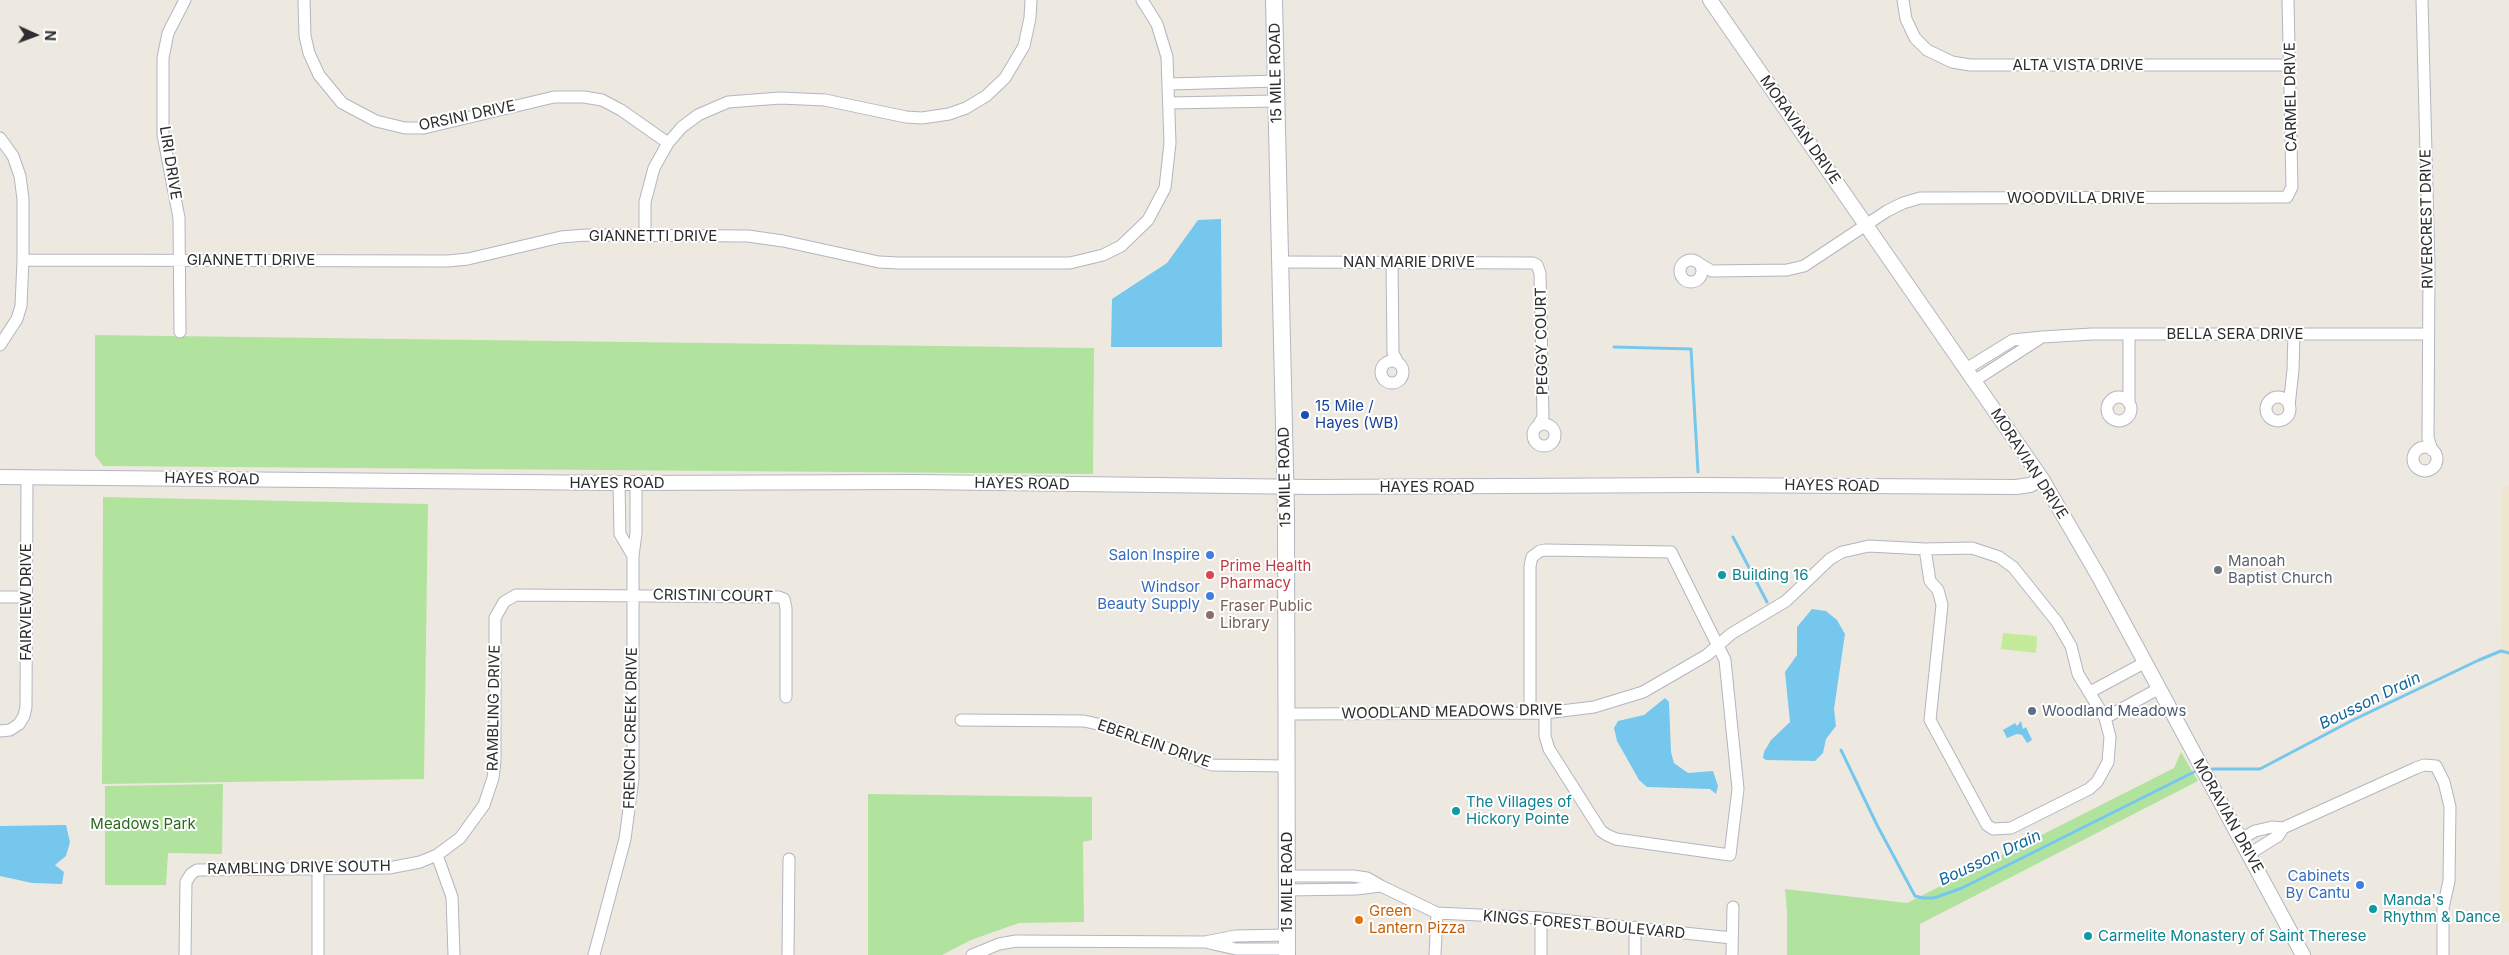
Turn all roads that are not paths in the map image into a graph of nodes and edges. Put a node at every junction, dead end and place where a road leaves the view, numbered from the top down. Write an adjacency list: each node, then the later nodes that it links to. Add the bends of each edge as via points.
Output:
1 (185, 0): 21 (street, LIRI DRIVE, via 168,33 163,58 163,135 179,218)
2 (304, 0): 16 (street, ORSINI DRIVE, via 305,36 319,75 342,103 376,120 405,128 424,128 554,97 584,97 602,100 621,110)
3 (1031, 0): 16 (street, via 1028,34 1019,57 1005,78 986,96 966,108 922,118 825,100 742,99 698,115)
4 (1142, 0): 12 (street, GIANNETTI DRIVE, via 1165,45)
5 (1274, 0): 11 (main road, 15 MILE ROAD)
6 (1710, 0): 18 (street, MORAVIAN DRIVE)
7 (1903, 0): 10 (street, ALTA VISTA DRIVE, via 1906,20 1915,38 1927,50 1952,62)
8 (2288, 0): 10 (street, CARMEL DRIVE)
9 (2422, 0): 31 (street, RIVERCREST DRIVE)
10 (2290, 65): 17 (street, CARMEL DRIVE)
11 (1276, 81): 12 (street); 13 (main road, 15 MILE ROAD)
12 (1169, 84): 14 (street, GIANNETTI DRIVE)
13 (1276, 101): 14 (street); 22 (main road, 15 MILE ROAD)
14 (1169, 103): 19 (street, GIANNETTI DRIVE, via 1169,166 1165,188 1157,206 1138,232 1103,255 1070,263 899,263 880,262 767,238)
15 (4, 142): 20 (street, via 20,176)
16 (668, 143): 19 (street, via 654,168 648,189)
17 (2290, 194): 18 (street, WOODVILLA DRIVE, via 2282,198 1920,198 1903,203)
18 (1866, 224): 26 (street, WOODVILLA DRIVE, via 1804,266 1787,270); 35 (street, MORAVIAN DRIVE)
19 (645, 236): 21 (street, GIANNETTI DRIVE, via 561,237 448,261)
20 (23, 260): 21 (street, GIANNETTI DRIVE); 33 (street, via 21,306 17,319)
21 (180, 260): 28 (street, LIRI DRIVE)
22 (1280, 262): 23 (street, NAN MARIE DRIVE); 48 (main road, 15 MILE ROAD)
23 (1392, 262): 25 (street, NAN MARIE DRIVE, via 1528,262); 34 (street)
24 (1700, 264): 26 (street); 27 (street); 27 (street, via 1694,260 1687,261 1681,273 1687,281 1694,282)
25 (1537, 265): 41 (street, PEGGY COURT)
26 (1712, 271): 27 (street)
27 (1700, 278)
28 (180, 332)
29 (2129, 334): 30 (street, BELLA SERA DRIVE); 32 (street, BELLA SERA DRIVE); 38 (street, via 2130,374)
30 (2294, 334): 31 (street, BELLA SERA DRIVE); 37 (street)
31 (2428, 334): 42 (street, RIVERCREST DRIVE)
32 (2042, 337): 35 (street, BELLA SERA DRIVE, via 2013,340); 36 (street)
33 (0, 345)
34 (1393, 359)
35 (1966, 369): 36 (street, MORAVIAN DRIVE)
36 (1974, 381): 45 (street, MORAVIAN DRIVE)
37 (2290, 390): 39 (street); 40 (street)
38 (2125, 397)
39 (2278, 397): 40 (street, via 2285,399); 40 (street, via 2270,399 2266,406 2272,419 2284,419)
40 (2289, 406)
41 (1547, 421): 41 (street, PEGGY COURT, via 1533,434 1534,441 1540,446 1547,446 1554,439 1554,432)
42 (2426, 449)
43 (0, 477): 44 (street, HAYES ROAD)
44 (27, 477): 46 (street, HAYES ROAD); 53 (street, FAIRVIEW DRIVE)
45 (2042, 479): 48 (street, HAYES ROAD, via 2016,487 1700,484); 55 (street, MORAVIAN DRIVE)
46 (619, 483): 47 (street, HAYES ROAD); 50 (street, via 620,534)
47 (636, 483): 48 (street, HAYES ROAD, via 926,482); 50 (street, FRENCH CREEK DRIVE)
48 (1285, 487): 61 (main road, 15 MILE ROAD)
49 (1925, 549): 54 (street, WOODLAND MEADOWS DRIVE, via 1869,546 1842,552 1830,559 1786,601); 57 (street, WOODLAND MEADOWS DRIVE, via 1972,548 1999,557 2013,567 2066,634 2078,674); 62 (street, WOODLAND MEADOWS DRIVE, via 1930,581 1938,590 1942,605 1930,720 1987,825 1993,829 2011,828 2097,782 2108,762 2110,749 2109,727)
50 (633, 556): 51 (street, FRENCH CREEK DRIVE)
51 (633, 595): 58 (street, CRISTINI COURT, via 784,598); 69 (street, RAMBLING DRIVE, via 527,594 516,595 504,602 495,618 493,778 475,820 460,838); 82 (street, FRENCH CREEK DRIVE, via 633,779 630,812)
52 (0, 597): 53 (street)
53 (26, 597): 64 (street, FAIRVIEW DRIVE, via 26,707 19,724 10,730)
54 (1719, 644): 59 (street, via 1671,552 1540,551 1532,557 1530,566); 60 (street, WOODLAND MEADOWS DRIVE, via 1707,655 1643,692 1594,707); 60 (street, via 1725,660 1738,789 1730,855 1616,839 1607,835 1549,749 1545,736)
55 (2144, 663): 56 (street, MORAVIAN DRIVE); 57 (street)
56 (2158, 689): 62 (street); 67 (street, MORAVIAN DRIVE)
57 (2090, 692): 62 (street, WOODLAND MEADOWS DRIVE)
58 (786, 697)
59 (1530, 713): 60 (street, WOODLAND MEADOWS DRIVE); 61 (street, WOODLAND MEADOWS DRIVE)
60 (1545, 713)
61 (1287, 714): 65 (main road, 15 MILE ROAD)
62 (2105, 718)
63 (961, 720): 65 (street, EBERLEIN DRIVE, via 1084,721 1111,727 1212,765)
64 (0, 731)
65 (1286, 766): 72 (main road, 15 MILE ROAD)
66 (2284, 828): 67 (street, via 2255,831); 68 (street, via 2278,836); 90 (street, via 2424,764 2436,766 2450,807 2450,881 2443,908)
67 (2241, 839): 68 (street, MORAVIAN DRIVE)
68 (2249, 854): 89 (street, MORAVIAN DRIVE)
69 (437, 855): 71 (street, RAMBLING DRIVE SOUTH, via 389,868); 81 (street, via 452,897)
70 (789, 859): 83 (street)
71 (318, 869): 79 (street, RAMBLING DRIVE SOUTH, via 203,868 191,874 185,894); 80 (street)
72 (1287, 883): 74 (street, KINGS FOREST BOULEVARD, via 1353,876 1367,878); 78 (main road, 15 MILE ROAD)
73 (1733, 907): 77 (street)
74 (1437, 914): 75 (street, KINGS FOREST BOULEVARD); 85 (street)
75 (1541, 918): 76 (street, KINGS FOREST BOULEVARD); 86 (street)
76 (1635, 927): 77 (street, KINGS FOREST BOULEVARD); 87 (street)
77 (1732, 938): 88 (street)
78 (1287, 946): 84 (street, via 1235,936 1205,942 1016,941)
79 (185, 955)
80 (318, 955)
81 (454, 955)
82 (594, 955)
83 (788, 955)
84 (972, 955)
85 (1436, 955)
86 (1541, 955)
87 (1635, 955)
88 (1732, 955)
89 (2303, 955)
90 (2443, 955)

